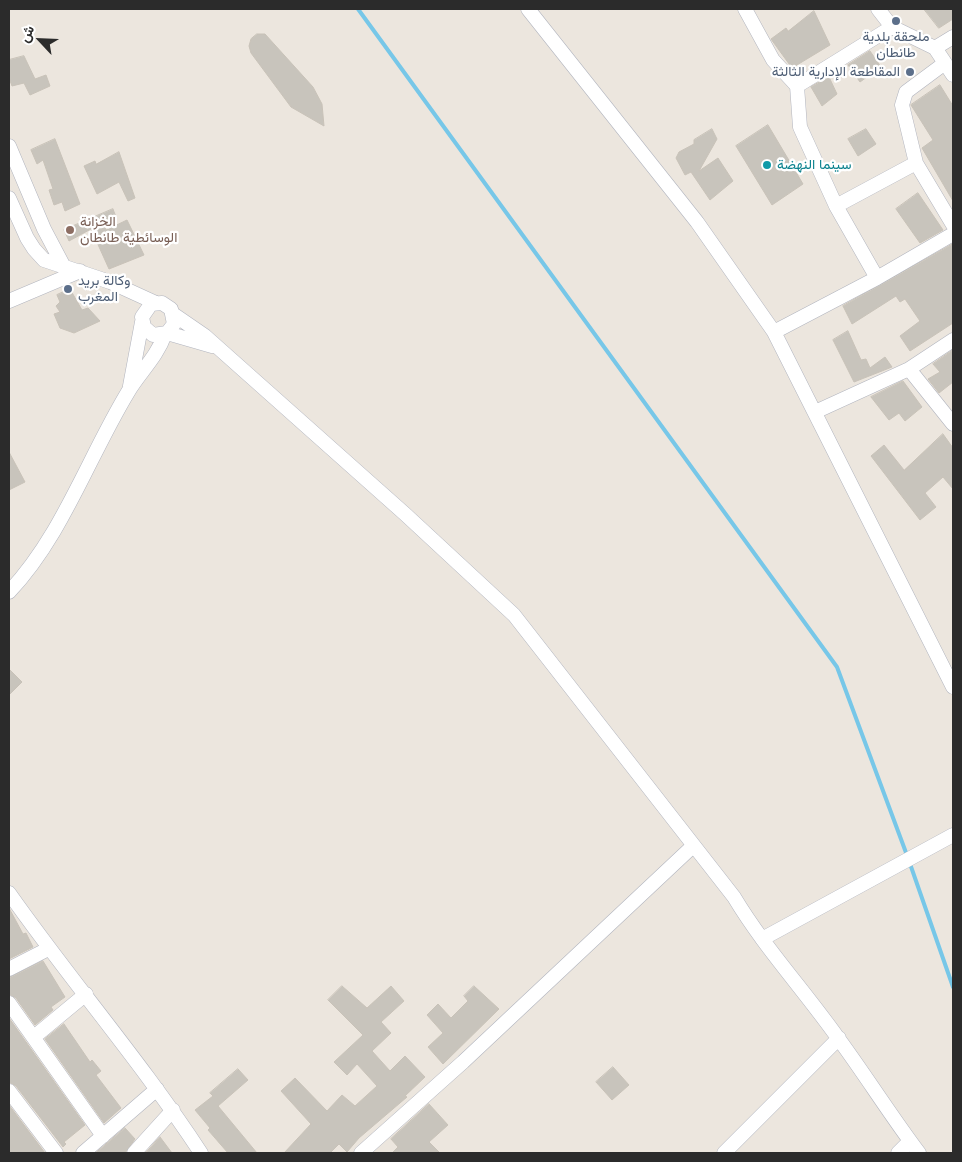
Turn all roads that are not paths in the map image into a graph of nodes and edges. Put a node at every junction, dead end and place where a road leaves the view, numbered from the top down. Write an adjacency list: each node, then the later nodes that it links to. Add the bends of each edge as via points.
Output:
1 (528, 9): 26 (street, via 697,222)
2 (745, 9): 9 (street, via 773,60)
3 (878, 9): 4 (street)
4 (892, 27): 6 (street); 9 (street)
5 (953, 37): 6 (street)
6 (935, 48): 7 (street)
7 (945, 63): 8 (street); 11 (street, via 906,92 904,97 902,105)
8 (953, 76)
9 (797, 86): 13 (street, via 800,127)
10 (9, 146): 18 (street)
11 (916, 163): 13 (street); 14 (street)
12 (9, 198): 15 (street)
13 (836, 206): 20 (street)
14 (953, 225)
15 (22, 228): 16 (street); 18 (street, via 39,255)
16 (9, 234)
17 (953, 234): 20 (street)
18 (63, 265): 19 (street)
19 (80, 271): 21 (street); 22 (street)
20 (877, 278): 26 (street)
21 (110, 282): 23 (street); 25 (street)
22 (9, 301)
23 (156, 303): 24 (street, via 167,305); 25 (street, via 151,304)
24 (174, 314): 27 (street, via 174,324); 29 (street)
25 (142, 317): 27 (street, via 148,332 159,336); 31 (street)
26 (774, 332): 32 (street)
27 (166, 333): 29 (street); 31 (street, via 156,354)
28 (953, 340): 30 (street)
29 (218, 349): 37 (street, via 514,616)
30 (909, 369): 32 (street); 33 (street)
31 (128, 392): 34 (street, via 46,545)
32 (815, 412): 35 (street, via 833,453)
33 (953, 424)
34 (9, 592)
35 (952, 680)
36 (953, 834): 39 (street)
37 (693, 846): 39 (street, via 734,896); 55 (street)
38 (9, 894): 40 (street)
39 (762, 939): 45 (street)
40 (48, 949): 41 (street); 42 (street)
41 (9, 969)
42 (86, 994): 44 (street); 46 (street)
43 (9, 1003): 44 (street)
44 (34, 1037): 49 (street)
45 (839, 1038): 50 (street); 56 (street)
46 (157, 1089): 48 (street); 49 (street)
47 (9, 1091): 51 (street)
48 (173, 1110): 53 (street); 54 (street)
49 (104, 1136): 52 (street)
50 (910, 1141): 57 (street); 58 (street)
51 (56, 1153)
52 (82, 1153)
53 (134, 1153)
54 (201, 1153)
55 (361, 1153)
56 (724, 1153)
57 (898, 1153)
58 (920, 1153)

